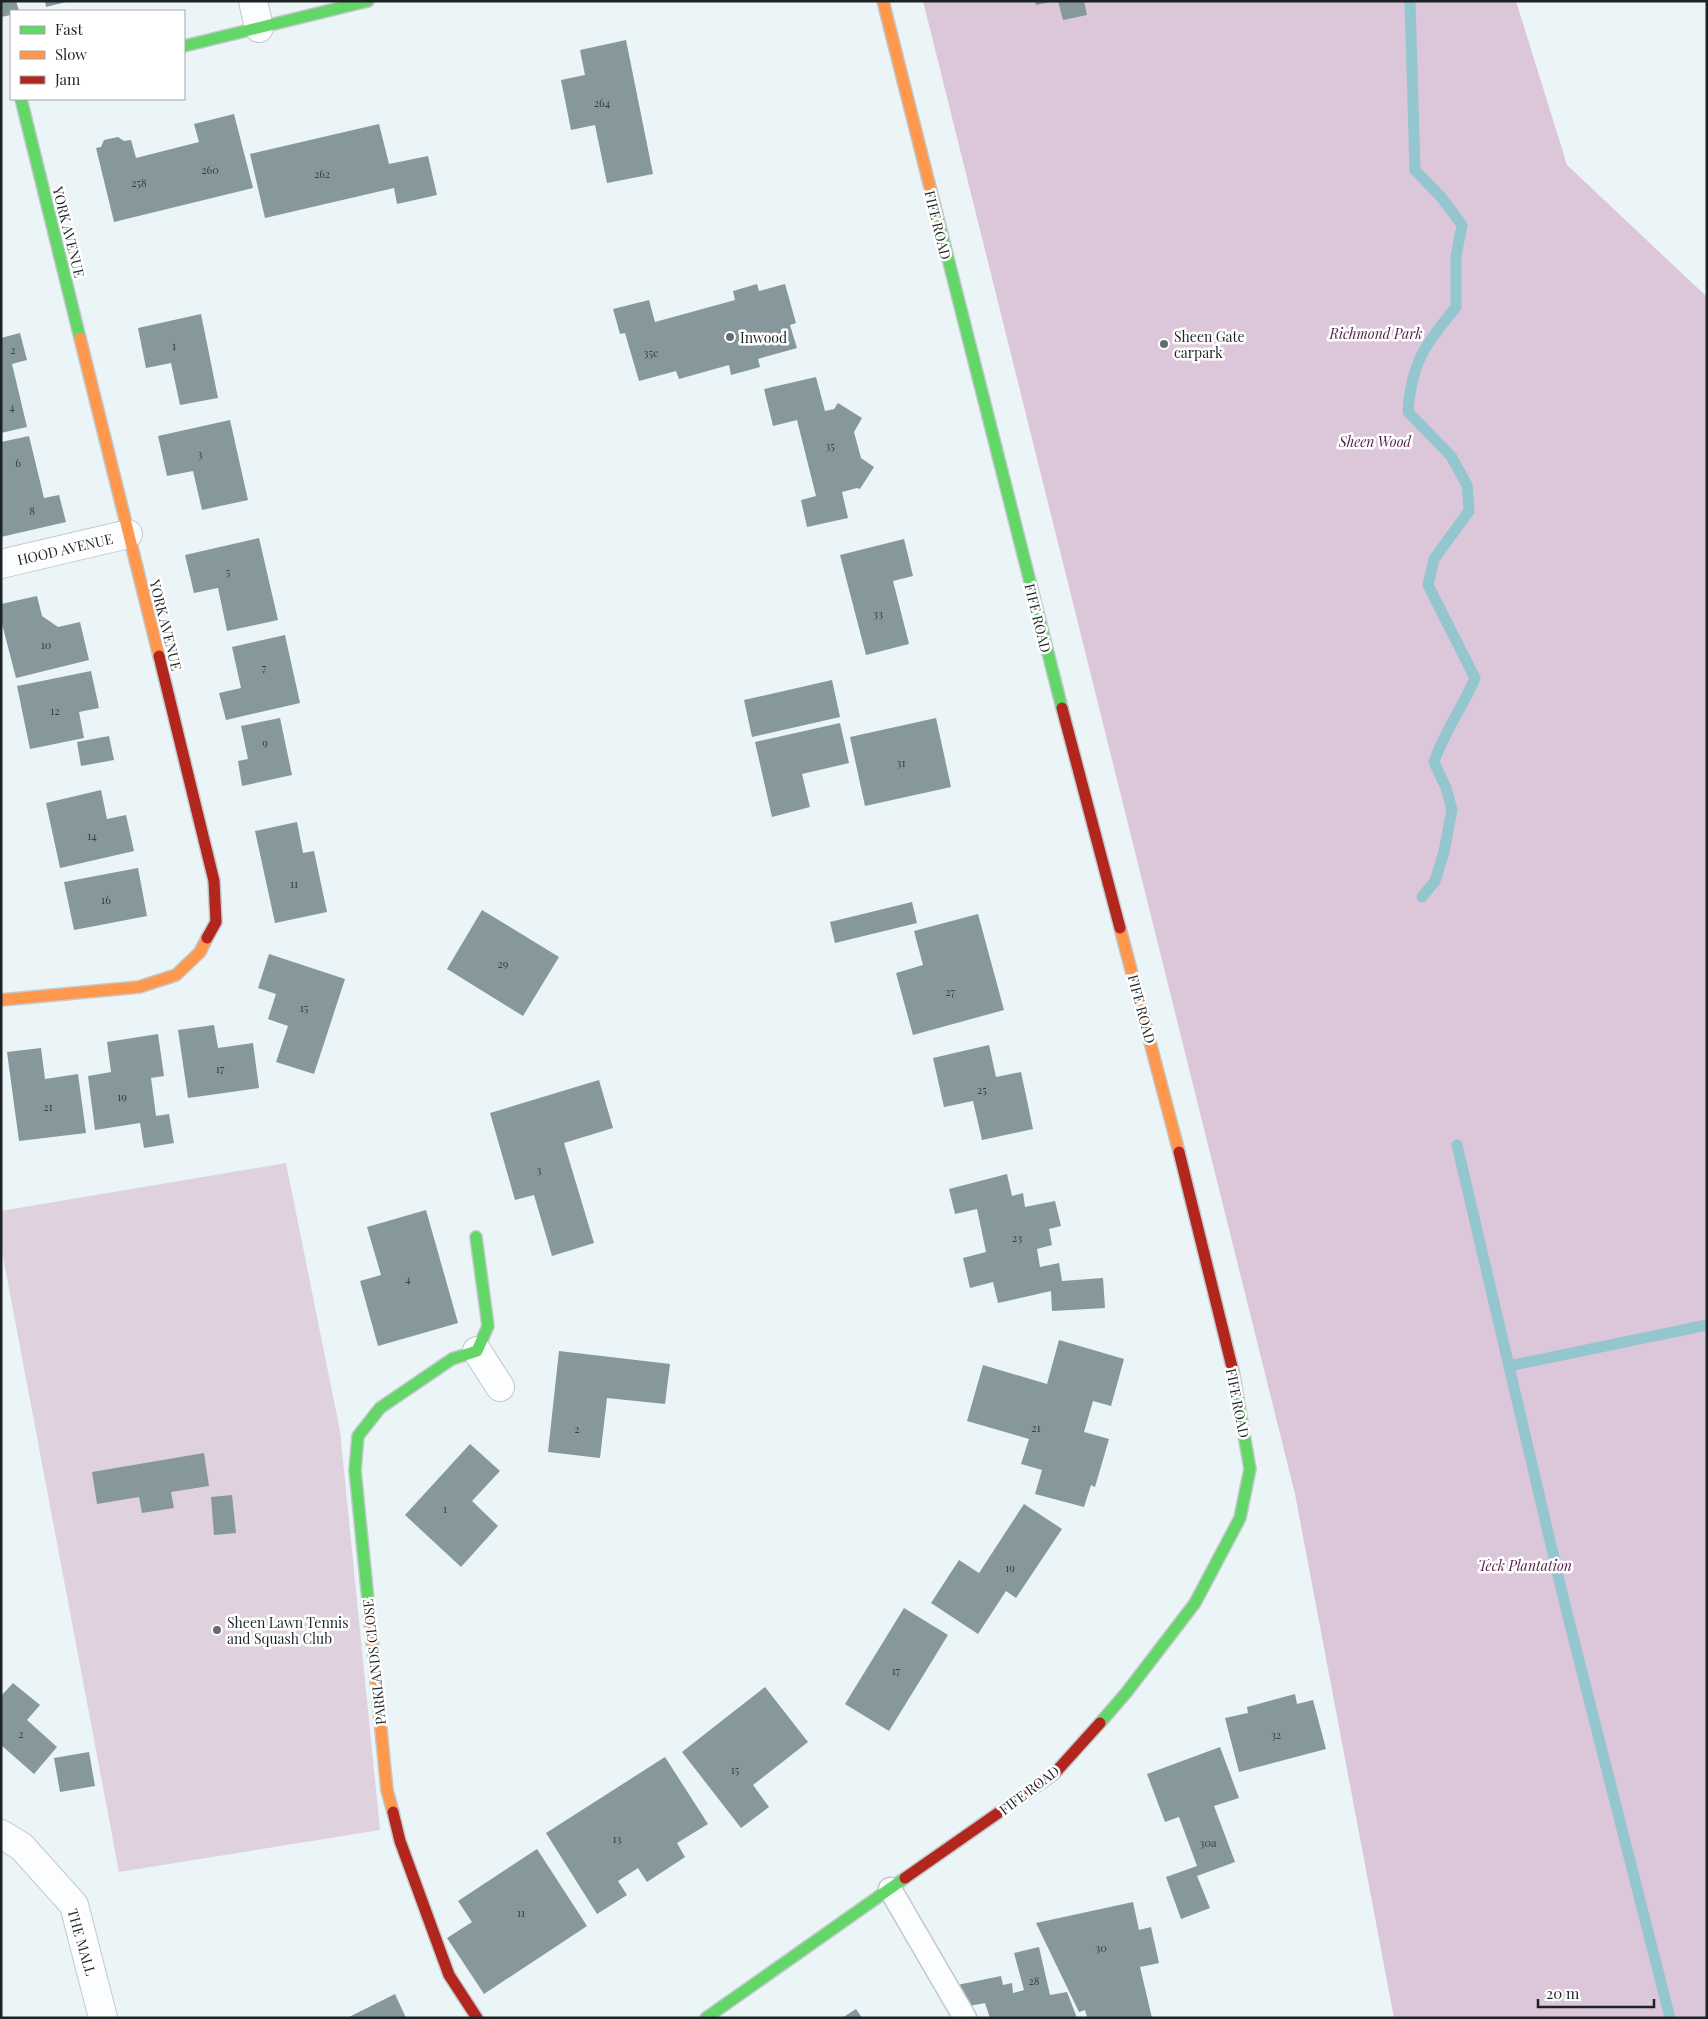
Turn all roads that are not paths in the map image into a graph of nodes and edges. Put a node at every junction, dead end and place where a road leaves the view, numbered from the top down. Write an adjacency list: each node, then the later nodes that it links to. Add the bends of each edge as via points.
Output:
1 (253, 1): 4 (street)
2 (368, 1): 4 (street)
3 (883, 1): 14 (street, FIFE ROAD, via 1016,533 1181,1158 1237,1387 1250,1469 1240,1518 1195,1603 1126,1693 1054,1774)
4 (259, 28): 5 (street)
5 (185, 46)
6 (21, 100): 7 (street, YORK AVENUE)
7 (128, 534): 8 (street, HOOD AVENUE); 9 (street, YORK AVENUE, via 214,881 216,922 200,952 176,975 139,987)
8 (1, 564)
9 (1, 1000)
10 (476, 1237): 11 (street, via 488,1326)
11 (477, 1351): 12 (street); 16 (street, PARKLANDS CLOSE, via 452,1359 380,1408 358,1436 354,1470 386,1790 400,1841 449,1974)
12 (500, 1387)
13 (1, 1834): 15 (street, THE MALL, via 22,1847 74,1905)
14 (890, 1889): 17 (street, FIFE ROAD); 18 (lane)
15 (104, 2018)
16 (477, 2018)
17 (706, 2018)
18 (964, 2018)

